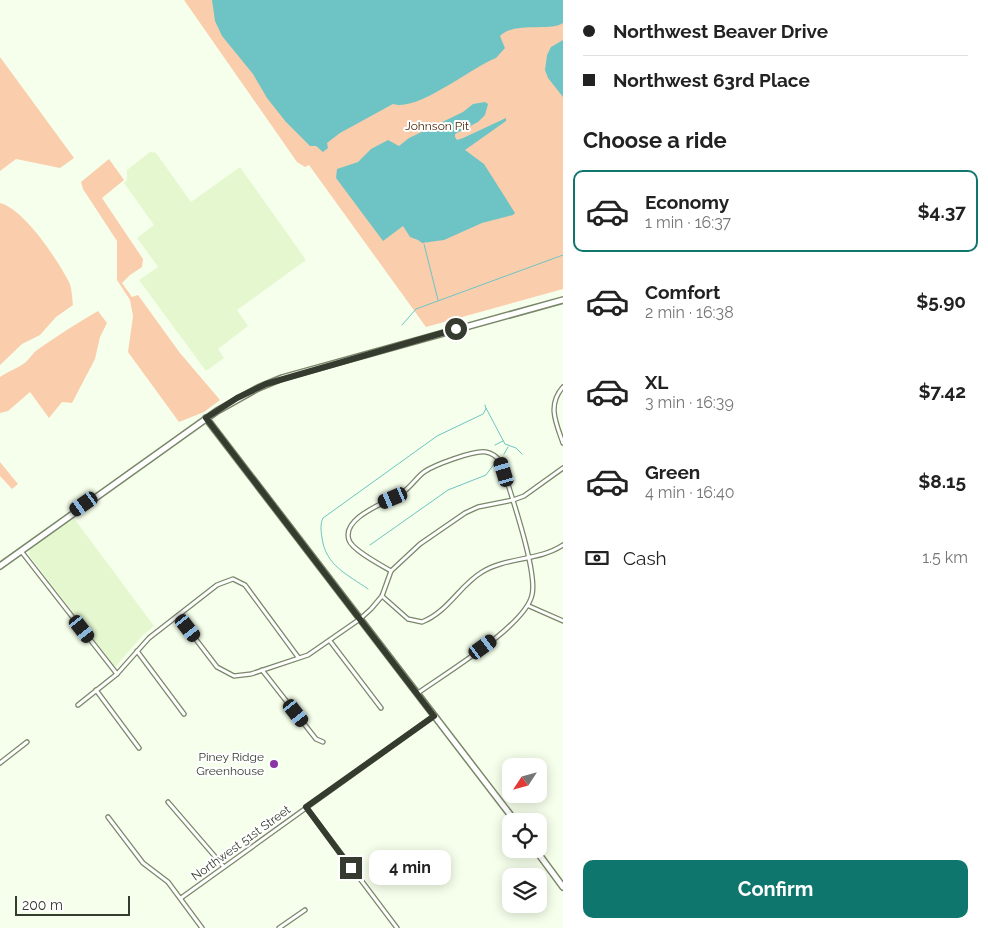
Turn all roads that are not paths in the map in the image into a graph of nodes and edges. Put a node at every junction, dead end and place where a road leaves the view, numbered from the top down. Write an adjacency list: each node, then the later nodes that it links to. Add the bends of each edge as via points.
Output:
1 (563, 300): 3 (main road, via 282,378 237,398)
2 (563, 387): 4 (street, via 553,409)
3 (206, 418): 8 (main road); 15 (main road)
4 (563, 443)
5 (563, 468): 6 (street)
6 (513, 500): 9 (street); 11 (street, via 478,507 465,514 414,549); 11 (street, via 501,462 486,452 430,468 404,492 379,504 351,524 348,533 351,544)
7 (563, 545): 9 (street)
8 (21, 550): 10 (main road); 21 (street)
9 (528, 557): 12 (street, via 493,566 480,573 453,601 422,622 408,619); 13 (street, via 534,582)
10 (0, 566)
11 (391, 571): 12 (street)
12 (382, 596): 15 (street)
13 (529, 606): 16 (street); 23 (street, via 512,626)
14 (178, 616): 18 (street); 19 (street, via 217,585 239,580); 20 (street, via 222,671 242,676)
15 (360, 619): 17 (street); 23 (main road)
16 (563, 621)
17 (330, 641): 19 (street); 25 (street)
18 (137, 651): 21 (street); 26 (street)
19 (298, 657): 20 (street)
20 (262, 670): 29 (street, via 316,739)
21 (117, 674): 22 (street)
22 (96, 690): 24 (street); 30 (street)
23 (418, 693): 27 (main road)
24 (78, 705)
25 (381, 708)
26 (184, 714)
27 (434, 716): 33 (street, Northwest 51st Street); 34 (main road)
28 (27, 742): 31 (street)
29 (323, 742)
30 (140, 748)
31 (0, 763)
32 (168, 802): 37 (street)
33 (306, 807): 37 (street, Northwest 51st Street); 43 (street)
34 (509, 813)
35 (108, 817): 39 (street, via 143,863 168,882)
36 (542, 858): 38 (main road)
37 (224, 866): 39 (street, Northwest 51st Street)
38 (563, 887)
39 (181, 898): 41 (street)
40 (305, 910): 42 (street)
41 (202, 928)
42 (279, 928)
43 (397, 928)

